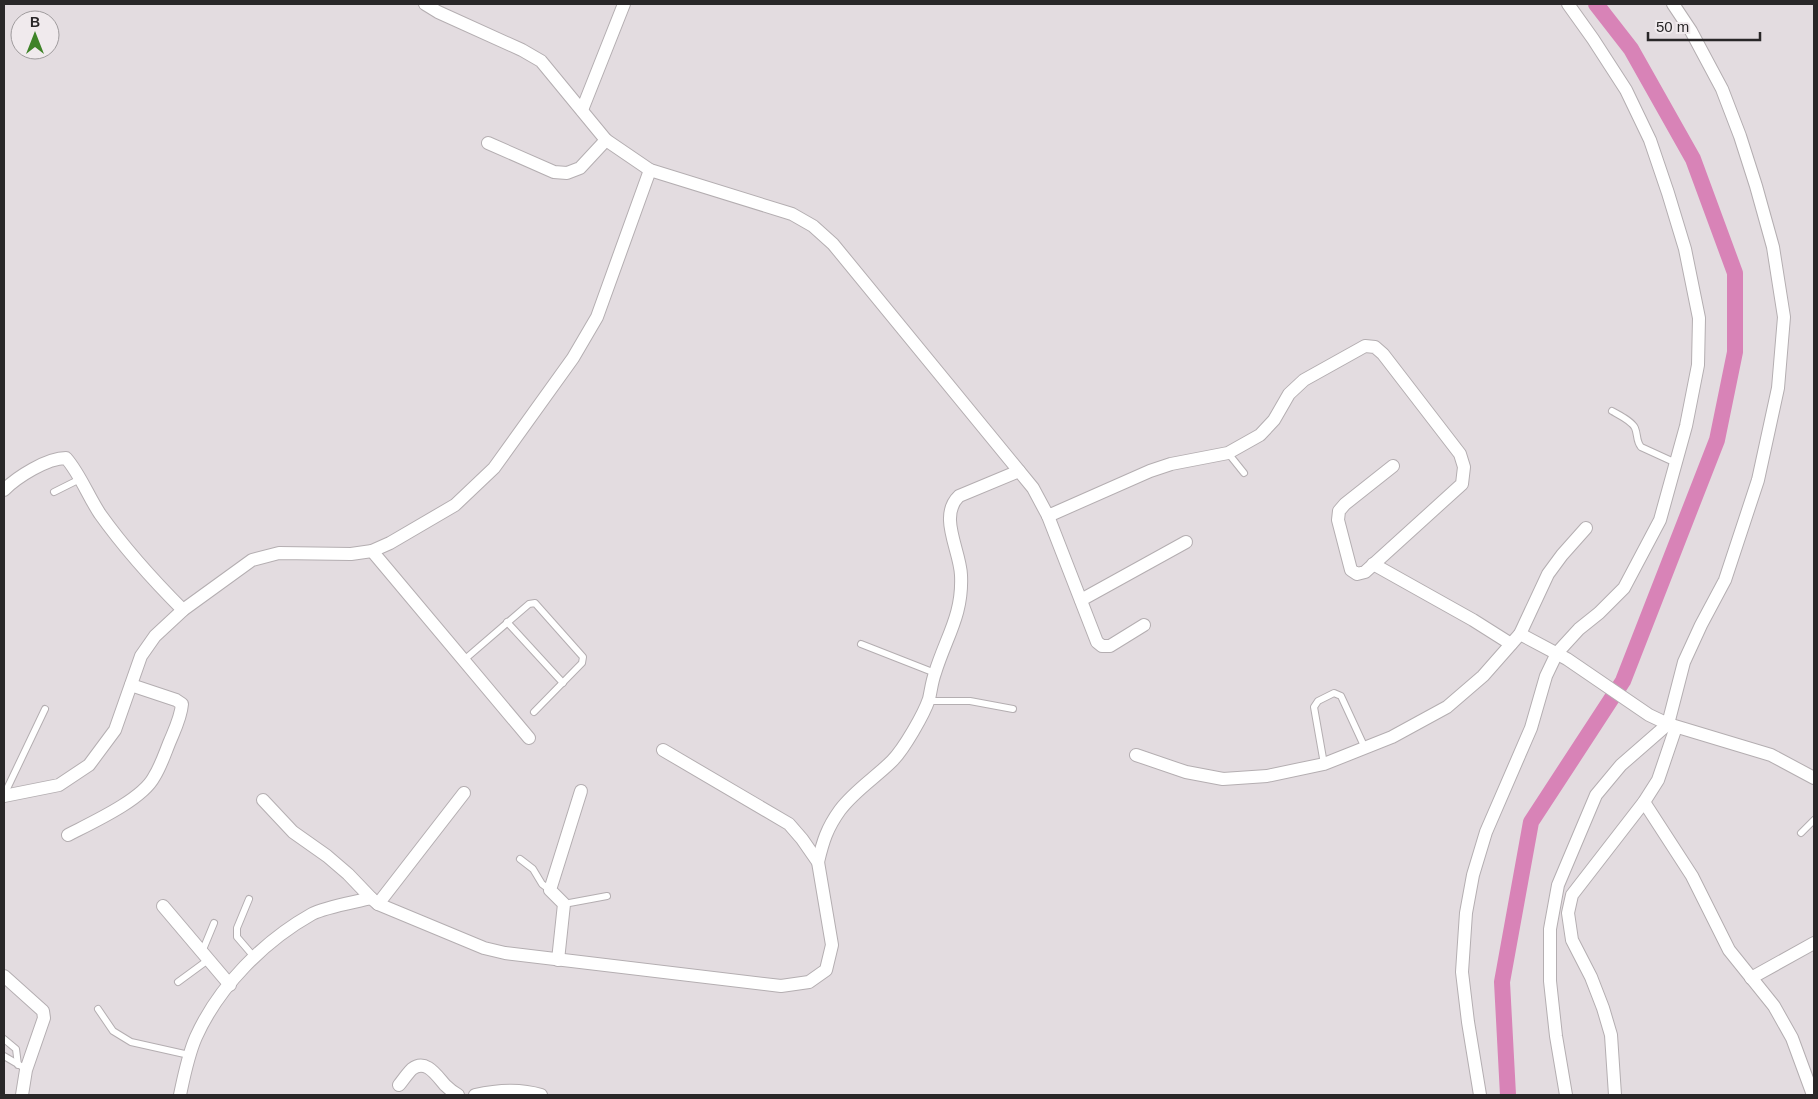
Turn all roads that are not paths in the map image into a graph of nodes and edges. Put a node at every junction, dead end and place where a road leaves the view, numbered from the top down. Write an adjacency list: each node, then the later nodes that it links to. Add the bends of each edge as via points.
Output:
1 (425, 4): 5 (street, via 541,62)
2 (624, 4): 5 (street)
3 (1568, 4): 11 (street, via 1621,83 1650,140 1685,249 1699,318 1698,356)
4 (1673, 4): 39 (street, via 1722,89 1740,136 1773,247 1784,317 1778,388 1758,480 1725,580 1684,662)
5 (582, 110): 6 (street)
6 (606, 140): 7 (street, via 580,168 567,173 554,172); 8 (street)
7 (488, 143)
8 (650, 170): 13 (street, via 792,214 813,226 833,244); 21 (street, via 597,317 573,358 494,468 455,505)
9 (1612, 411): 11 (lane, via 1632,424 1641,448)
10 (1228, 453): 14 (lane); 18 (street, via 1150,471); 22 (street, via 1260,435 1274,420 1289,394 1304,380 1365,346 1375,347 1460,454 1464,467 1462,484)
11 (1676, 463): 30 (street, via 1660,520 1624,588 1579,628)
12 (1393, 466): 22 (street, via 1339,512 1338,520 1351,570 1357,574 1365,572)
13 (1019, 471): 18 (street, via 1033,488); 32 (street, via 959,496 952,503 949,519 961,574 960,596 957,619)
14 (1244, 473)
15 (80, 479): 16 (street, via 66,458 57,458 35,468); 17 (lane); 24 (street, via 120,541)
16 (4, 490)
17 (54, 492)
18 (1048, 516): 23 (street)
19 (1586, 528): 27 (street, via 1548,574)
20 (1186, 542): 23 (street)
21 (372, 551): 24 (street, via 351,554 278,553 252,560); 31 (street)
22 (1373, 564): 29 (street)
23 (1081, 600): 26 (street, via 1097,642 1102,646 1110,646)
24 (183, 610): 34 (street, via 155,636 141,656)
25 (508, 622): 31 (lane); 33 (lane); 33 (lane, via 529,604 535,603 583,657 582,663)
26 (1144, 625)
27 (1520, 634): 29 (street); 30 (street)
28 (861, 644): 32 (lane)
29 (1511, 644): 41 (street, via 1483,676 1447,707)
30 (1562, 656): 39 (street, via 1649,715); 82 (street, via 1546,676 1531,728 1486,832 1473,875 1466,913 1462,972)
31 (464, 660): 40 (street)
32 (935, 673): 35 (street)
33 (562, 683): 38 (lane)
34 (131, 685): 48 (street, via 114,730 89,765 58,785); 53 (street, via 182,704 154,779 113,812)
35 (928, 701): 37 (lane, via 970,702); 55 (street, via 894,759 841,809 824,836)
36 (45, 709): 48 (lane)
37 (1013, 709)
38 (534, 712)
39 (1672, 726): 45 (street, via 1771,754); 50 (street, via 1658,780); 83 (street, via 1621,765 1596,795 1558,885 1550,929 1550,981)
40 (529, 738)
41 (1365, 748): 44 (street); 44 (lane, via 1341,696 1334,693 1318,701 1314,708)
42 (663, 750): 55 (street, via 789,824)
43 (1136, 755): 44 (street, via 1186,772 1223,779 1267,776)
44 (1324, 764)
45 (1814, 778)
46 (581, 791): 56 (street)
47 (464, 793): 59 (street)
48 (4, 795)
49 (263, 800): 59 (street, via 293,832 327,856)
50 (1644, 802): 68 (street, via 1692,876 1729,950); 84 (street, via 1572,895 1568,913 1572,940 1591,977 1611,1035)
51 (1814, 820): 52 (lane)
52 (1801, 833)
53 (68, 835)
54 (520, 859): 56 (lane)
55 (818, 862): 66 (street, via 832,945 826,970 809,982 781,986)
56 (550, 890): 60 (street)
57 (607, 896): 60 (lane)
58 (249, 899): 65 (lane, via 237,928 237,937)
59 (375, 901): 65 (street, via 314,913 278,937); 66 (street, via 484,948)
60 (564, 904): 66 (street)
61 (163, 906): 64 (street)
62 (214, 923): 64 (lane)
63 (1814, 943): 68 (street)
64 (205, 956): 69 (lane); 70 (street)
65 (255, 958): 70 (street)
66 (558, 960)
67 (4, 976): 75 (street, via 43,1011 44,1018)
68 (1751, 978): 85 (street, via 1774,1006 1792,1038)
69 (178, 982)
70 (230, 985): 73 (street, via 216,1001)
71 (98, 1009): 73 (lane, via 113,1031 131,1042)
72 (4, 1039): 75 (lane, via 16,1049)
73 (189, 1055): 78 (street)
74 (4, 1056): 75 (lane)
75 (22, 1067): 77 (street)
76 (399, 1085): 79 (street, via 413,1068 428,1067)
77 (22, 1095)
78 (180, 1095)
79 (458, 1095)
80 (475, 1095): 81 (street, via 497,1090 529,1091)
81 (540, 1095)
82 (1480, 1095)
83 (1566, 1095)
84 (1615, 1095)
85 (1813, 1095)

